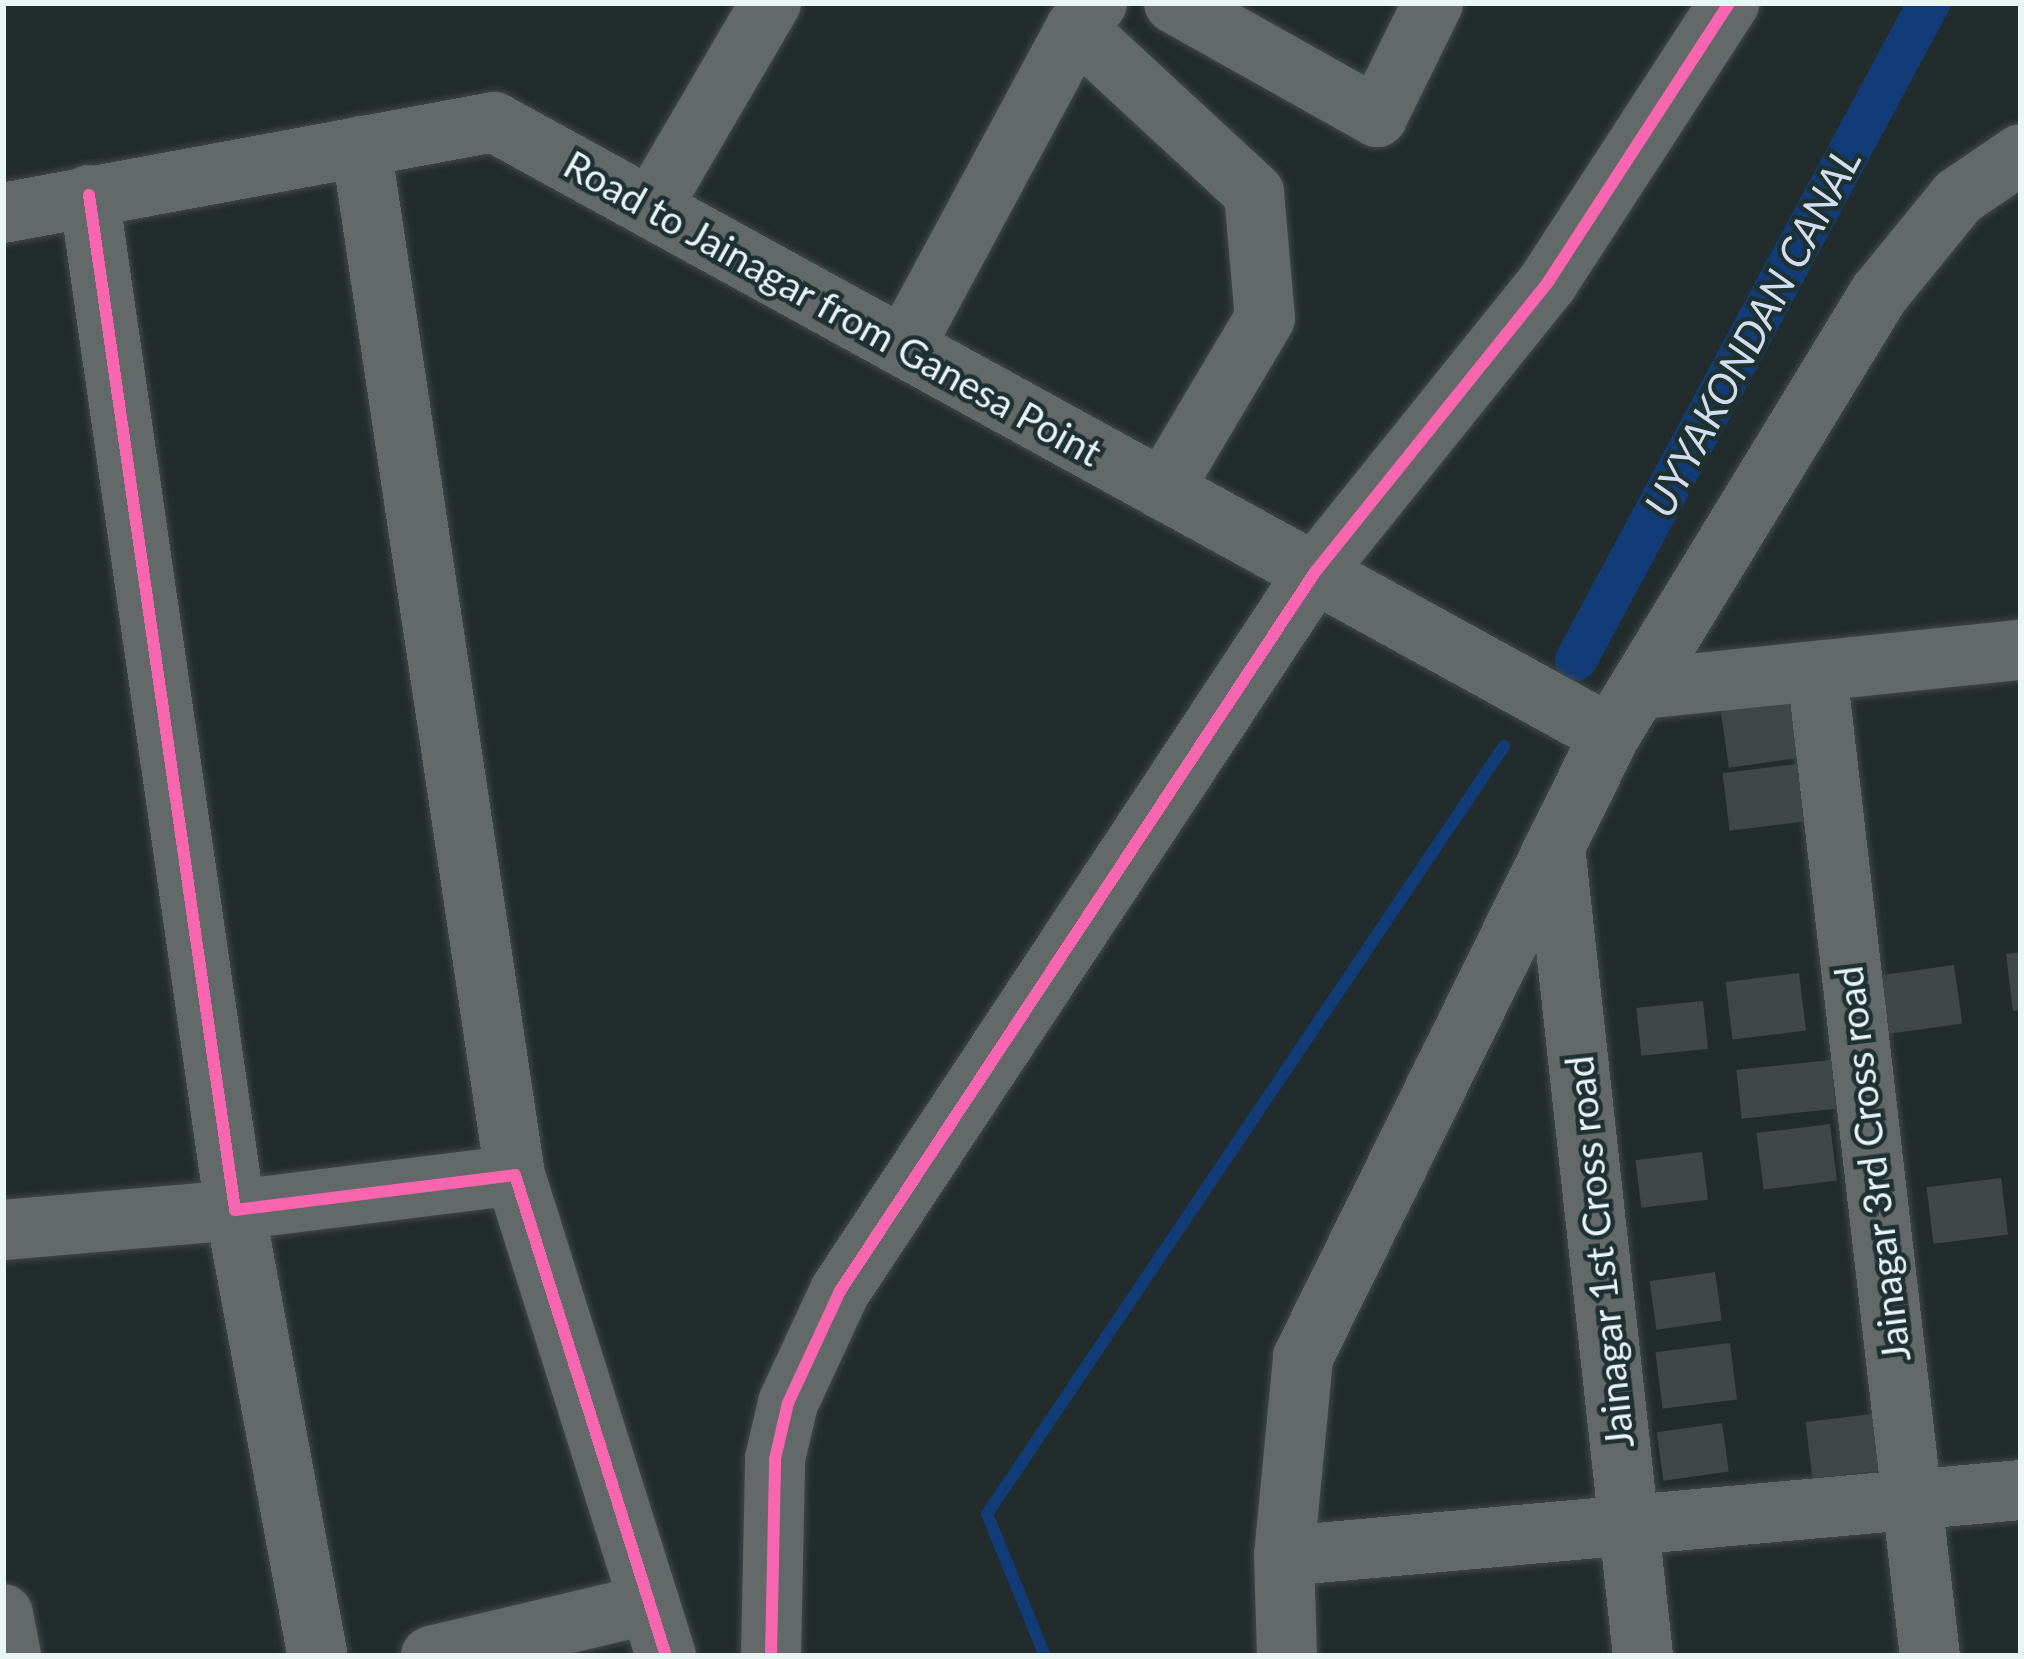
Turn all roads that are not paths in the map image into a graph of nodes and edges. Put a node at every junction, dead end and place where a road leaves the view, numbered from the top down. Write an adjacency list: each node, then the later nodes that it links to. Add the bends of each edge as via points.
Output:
1 (771, 3): 9 (street)
2 (1174, 3): 3 (street, via 1377,117)
3 (1433, 3)
4 (1730, 3): 13 (street, via 1548,282)
5 (1087, 15): 11 (street); 12 (street, via 1254,193 1265,318)
6 (361, 146): 8 (street, Road to Jainagar from Ganesa Point); 9 (street, Road to Jainagar from Ganesa Point, via 494,122); 18 (street)
7 (2021, 154): 16 (street, via 1958,197 1879,294)
8 (89, 195): 10 (street, Road to Jainagar from Ganesa Point); 19 (street)
9 (651, 208): 11 (street, Road to Jainagar from Ganesa Point)
10 (3, 213)
11 (904, 347): 12 (street, Road to Jainagar from Ganesa Point)
12 (1163, 490): 13 (street, Road to Jainagar from Ganesa Point)
13 (1315, 572): 16 (street, Road to Jainagar from Ganesa Point); 30 (street, via 840,1291 788,1403 775,1459)
14 (2021, 650): 15 (street)
15 (1817, 671): 16 (street); 22 (street, Jainagar 3rd Cross road)
16 (1626, 712): 17 (street)
17 (1555, 847): 23 (street, Jainagar 1st Cross road); 24 (street, via 1303,1357)
18 (515, 1175): 19 (street); 26 (street)
19 (235, 1210): 20 (street); 28 (street)
20 (3, 1230)
21 (2021, 1490): 22 (street)
22 (1911, 1500): 23 (street); 33 (street, Jainagar 3rd Cross road)
23 (1627, 1525): 24 (street); 32 (street, Jainagar 1st Cross road)
24 (1284, 1556): 31 (street)
25 (3, 1614): 27 (street)
26 (658, 1630): 29 (street)
27 (11, 1656)
28 (318, 1656)
29 (431, 1656)
30 (771, 1656)
31 (1287, 1656)
32 (1643, 1656)
33 (1930, 1656)

